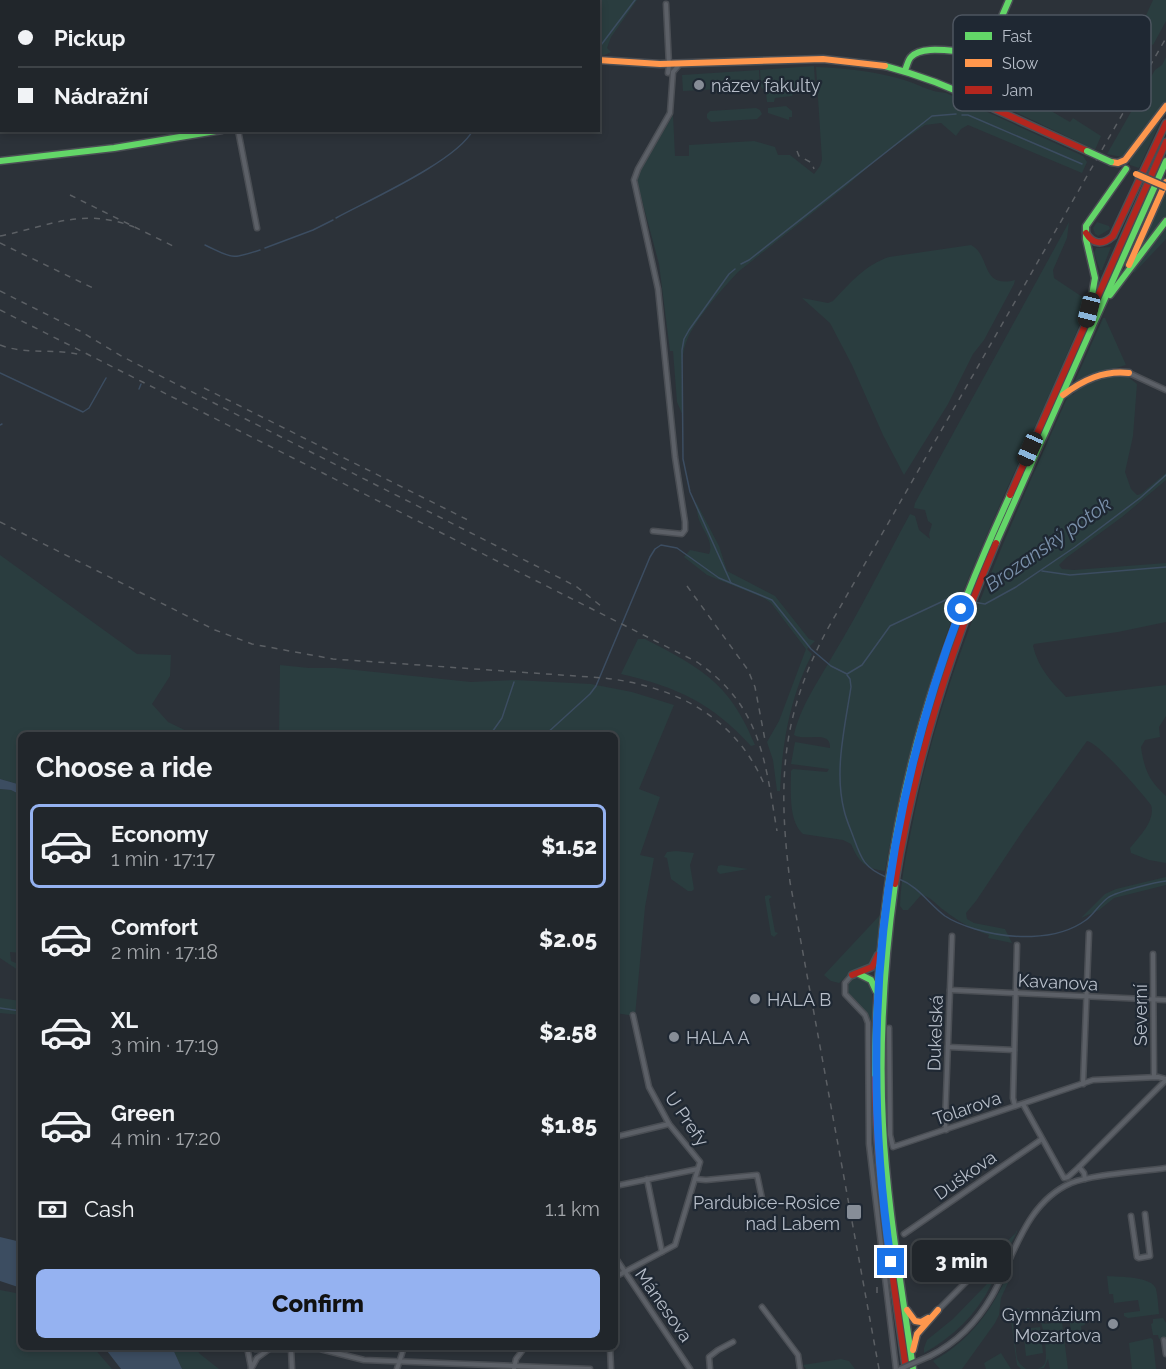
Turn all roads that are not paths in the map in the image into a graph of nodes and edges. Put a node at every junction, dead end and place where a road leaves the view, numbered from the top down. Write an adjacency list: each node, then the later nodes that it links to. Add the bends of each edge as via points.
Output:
1 (1009, 0): 3 (main road)
2 (666, 4): 7 (street)
3 (1003, 15)
4 (953, 51): 9 (main road, via 921,51 911,57)
5 (600, 60): 8 (main road)
6 (681, 64): 7 (main road); 9 (main road, via 824,58); 10 (street)
7 (669, 65): 8 (main road); 10 (street)
8 (659, 66): 10 (street)
9 (905, 70): 11 (main road, bridge)
10 (670, 73): 33 (street, via 670,113 634,180 658,289 685,527 680,534)
11 (953, 87)
12 (1166, 106): 20 (main road, via 1125,160)
13 (1000, 111): 20 (main road, bridge)
14 (1166, 123): 25 (main road, via 1111,238 1104,243 1094,242 1087,235)
15 (210, 132): 19 (main road)
16 (238, 132): 26 (street)
17 (1166, 142): 29 (main road)
18 (1166, 160): 28 (main road)
19 (0, 161)
20 (1111, 162): 21 (main road)
21 (1126, 169): 23 (main road, bridge); 25 (main road)
22 (1166, 182): 27 (main road)
23 (1166, 187)
24 (1166, 221): 27 (main road)
25 (1086, 226): 29 (main road, via 1095,279)
26 (257, 228)
27 (1125, 274): 28 (main road)
28 (1100, 309): 32 (main road)
29 (1086, 322): 34 (main road)
30 (1129, 373): 31 (street); 32 (main road, via 1090,378)
31 (1166, 390)
32 (1060, 398): 34 (main road)
33 (653, 531)
34 (970, 597): 35 (main road, via 939,671 919,735)
35 (891, 887): 39 (main road); 77 (main road, via 882,1092)
36 (1089, 933): 45 (street)
37 (952, 936): 42 (street, Dukelská)
38 (1017, 945): 43 (street)
39 (880, 950): 41 (main road, via 872,967); 44 (main road)
40 (1153, 954): 46 (street, Severní)
41 (852, 975): 44 (main road, via 869,978); 102 (street, via 845,983 845,994 868,1023 869,1144)
42 (950, 990): 43 (street, Kavanova); 50 (street, Dukelská)
43 (1016, 993): 45 (street, Kavanova); 51 (street)
44 (877, 996): 103 (main road, via 878,1156)
45 (1086, 997): 46 (street, Kavanova); 54 (street)
46 (1154, 1000): 47 (street, Kavanova); 52 (street, Severní)
47 (1166, 1000)
48 (633, 1015): 57 (street, U Prefy, via 646,1082)
49 (889, 1028): 58 (street, Tolarova, via 892,1146)
50 (948, 1047): 51 (street); 58 (street, Dukelská)
51 (1014, 1050): 56 (street)
52 (1154, 1077): 53 (street, Tolarova); 54 (street, Tolarova)
53 (1166, 1079): 61 (street)
54 (1083, 1084): 55 (street, Tolarova)
55 (1023, 1104): 56 (street, Tolarova); 60 (street)
56 (1015, 1106): 58 (street, Tolarova)
57 (669, 1124): 59 (street); 63 (street, U Prefy, via 699,1161)
58 (946, 1130)
59 (618, 1136)
60 (1042, 1139): 61 (street, via 1064,1178); 71 (street, Duškova)
61 (1079, 1167): 66 (street)
62 (1166, 1168): 66 (street)
63 (698, 1169): 64 (street); 65 (street)
64 (647, 1179): 67 (street); 72 (street)
65 (695, 1179): 68 (street, via 757,1174 763,1203); 72 (street, via 676,1243)
66 (1085, 1179): 74 (street, via 1054,1193 1032,1216)
67 (618, 1185)
68 (746, 1208)
69 (1145, 1214): 70 (street, via 1150,1256 1139,1258)
70 (1131, 1216)
71 (904, 1234)
72 (662, 1252): 75 (street)
73 (618, 1262): 75 (street, Mánesova)
74 (1006, 1266): 79 (street, via 985,1263); 102 (street, bridge, via 980,1314 954,1341)
75 (624, 1272): 76 (street); 99 (street, Mánesova)
76 (618, 1275)
77 (903, 1300): 79 (main road, via 915,1322); 91 (main road)
78 (762, 1307): 101 (street, via 798,1355)
79 (938, 1310): 91 (main road, via 915,1337)
80 (1164, 1340): 89 (street)
81 (733, 1342): 100 (street, via 710,1356)
82 (248, 1350): 94 (street)
83 (272, 1350): 94 (street, via 261,1354)
84 (291, 1350): 95 (street)
85 (334, 1350): 90 (street, via 362,1360)
86 (403, 1350): 90 (street)
87 (523, 1350): 93 (street)
88 (610, 1350): 98 (street)
89 (1166, 1354)
90 (400, 1361): 92 (street); 96 (street)
91 (913, 1366)
92 (484, 1367): 93 (street)
93 (514, 1367): 97 (street)
94 (251, 1369)
95 (292, 1369)
96 (397, 1369)
97 (590, 1369)
98 (611, 1369)
99 (690, 1369)
100 (710, 1369)
101 (800, 1369)
102 (898, 1369)
103 (906, 1369)

